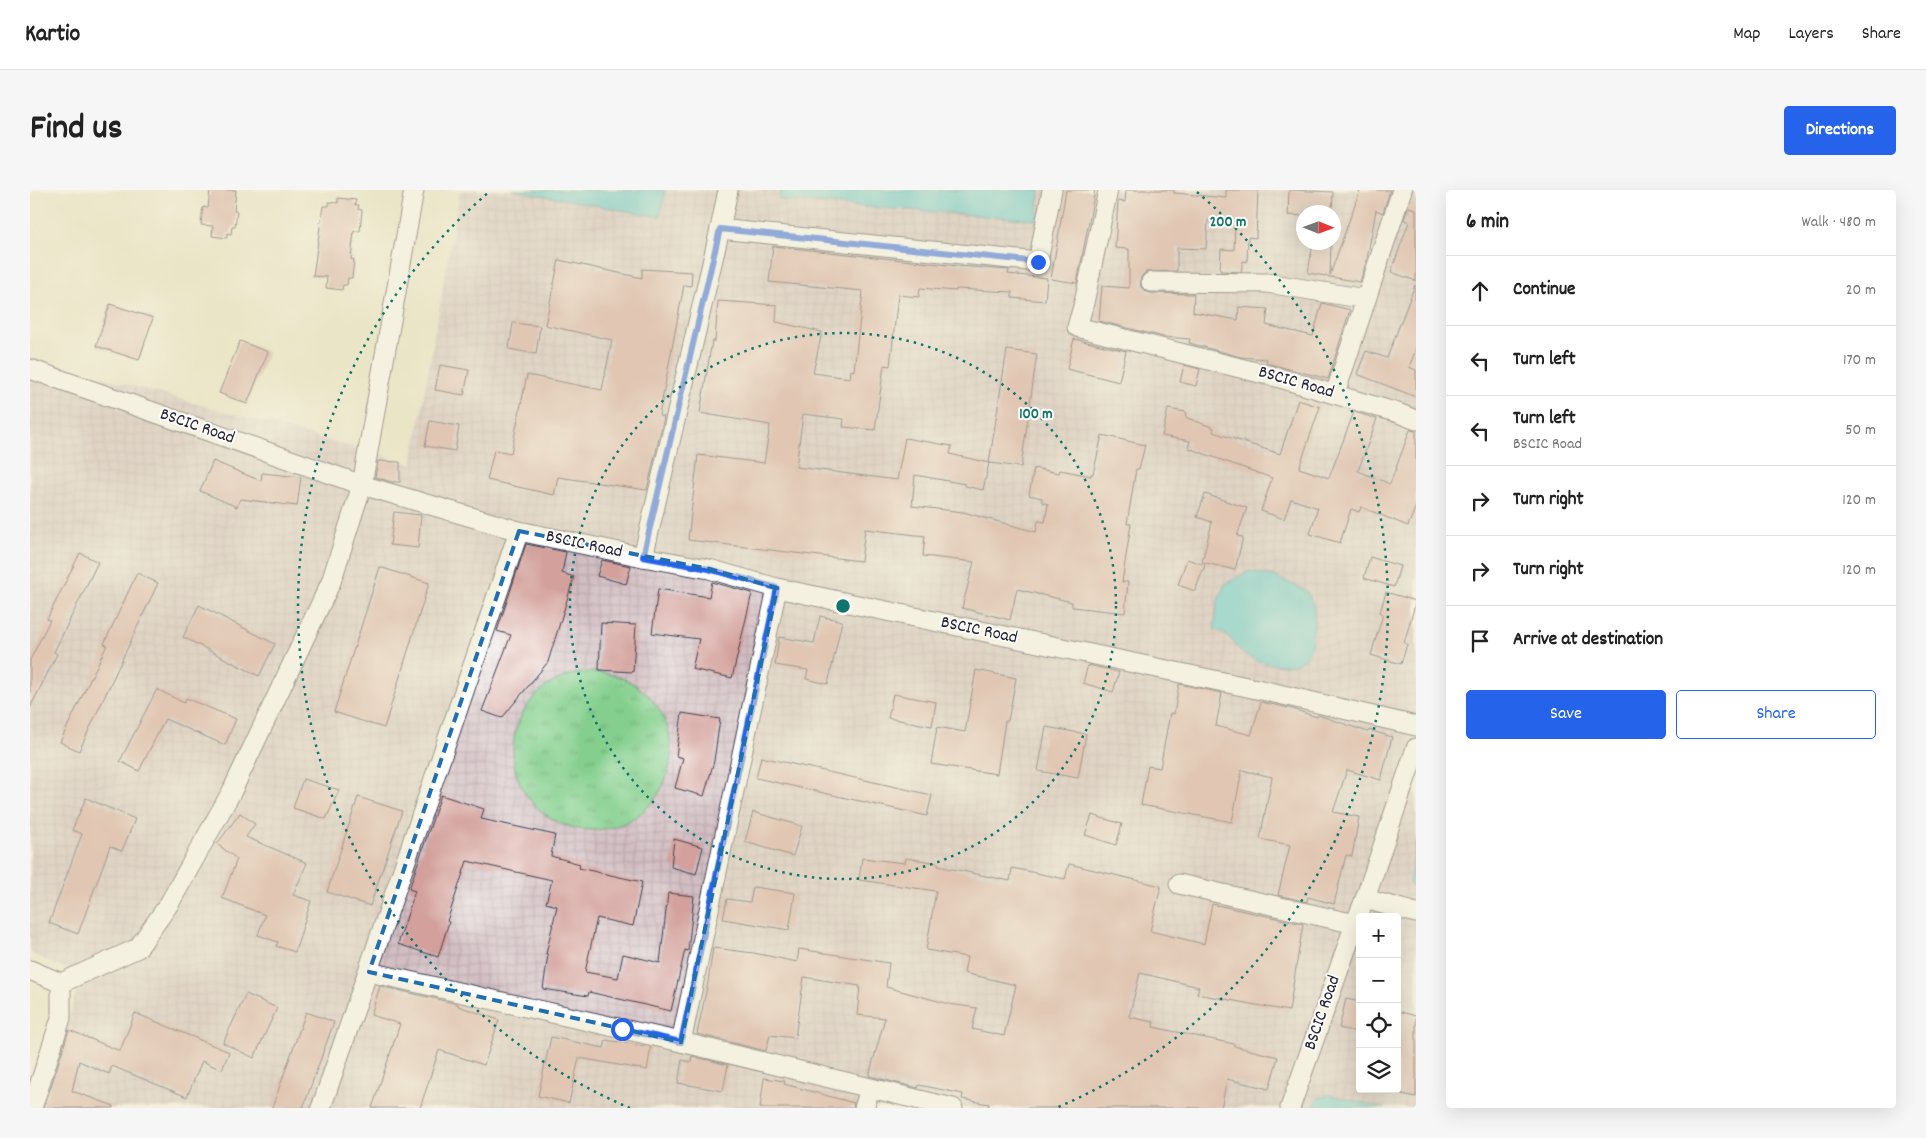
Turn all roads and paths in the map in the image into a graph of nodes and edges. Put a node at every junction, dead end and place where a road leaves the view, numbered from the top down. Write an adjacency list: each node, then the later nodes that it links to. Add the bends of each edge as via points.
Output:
1 (414, 190): 12 (street)
2 (728, 190): 6 (street)
3 (1052, 190): 6 (street, via 1038,262)
4 (1108, 190): 10 (street, BSCIC Road, via 1077,327)
5 (1402, 190): 8 (street)
6 (720, 229): 14 (street)
7 (1151, 282): 8 (street, via 1267,283)
8 (1366, 299): 10 (street)
9 (30, 369): 12 (street, BSCIC Road)
10 (1335, 394): 11 (street, BSCIC Road)
11 (1416, 420)
12 (362, 485): 13 (street, BSCIC Road); 24 (street, via 331,582 232,791 168,904 138,948)
13 (519, 531): 14 (street, BSCIC Road); 23 (street)
14 (643, 557): 15 (street, BSCIC Road, via 709,569)
15 (777, 588): 16 (street, BSCIC Road, via 1266,691); 25 (street)
16 (1416, 726)
17 (1416, 748): 19 (street, BSCIC Road)
18 (1179, 884): 21 (street)
19 (1366, 899): 20 (street); 21 (street, BSCIC Road)
20 (1416, 913)
21 (1354, 924): 31 (street, BSCIC Road)
22 (30, 970): 24 (street)
23 (369, 972): 25 (street); 28 (street)
24 (61, 982): 27 (street, via 61,1018)
25 (681, 1042): 26 (street)
26 (870, 1089): 29 (street); 30 (street)
27 (32, 1108)
28 (322, 1108)
29 (864, 1108)
30 (953, 1108)
31 (1290, 1108)

